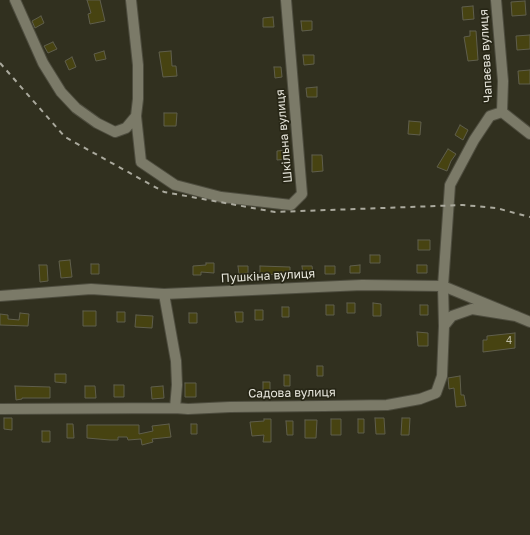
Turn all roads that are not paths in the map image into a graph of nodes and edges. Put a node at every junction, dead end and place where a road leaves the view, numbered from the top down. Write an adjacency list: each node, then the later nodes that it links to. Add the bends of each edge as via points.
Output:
1 (15, 0): 6 (street, via 43,63 61,92 76,108 96,123 115,132 126,128)
2 (132, 0): 6 (street, via 138,64)
3 (286, 0): 6 (street, Шкільна вулиця, via 302,194 291,204 221,197 175,186 141,162)
4 (496, 0): 5 (street, Чапаєва вулиця)
5 (502, 112): 7 (street, Чапаєва вулиця); 8 (street, Чапаєва вулиця, via 490,116 450,185)
6 (136, 116)
7 (530, 134)
8 (443, 286): 9 (street, Пушкіна вулиця, via 354,286); 11 (street, Пушкіна вулиця); 13 (street, Чапаєва вулиця)
9 (164, 294): 10 (street, Пушкіна вулиця, via 91,289); 14 (street, via 176,361)
10 (0, 296)
11 (516, 316): 12 (street, Пушкіна вулиця); 13 (street, via 472,309 452,316)
12 (530, 322)
13 (444, 326): 14 (street, Садова вулиця, via 442,376 436,393 420,399 379,405 188,410)
14 (176, 408): 15 (street, Садова вулиця)
15 (0, 409)

